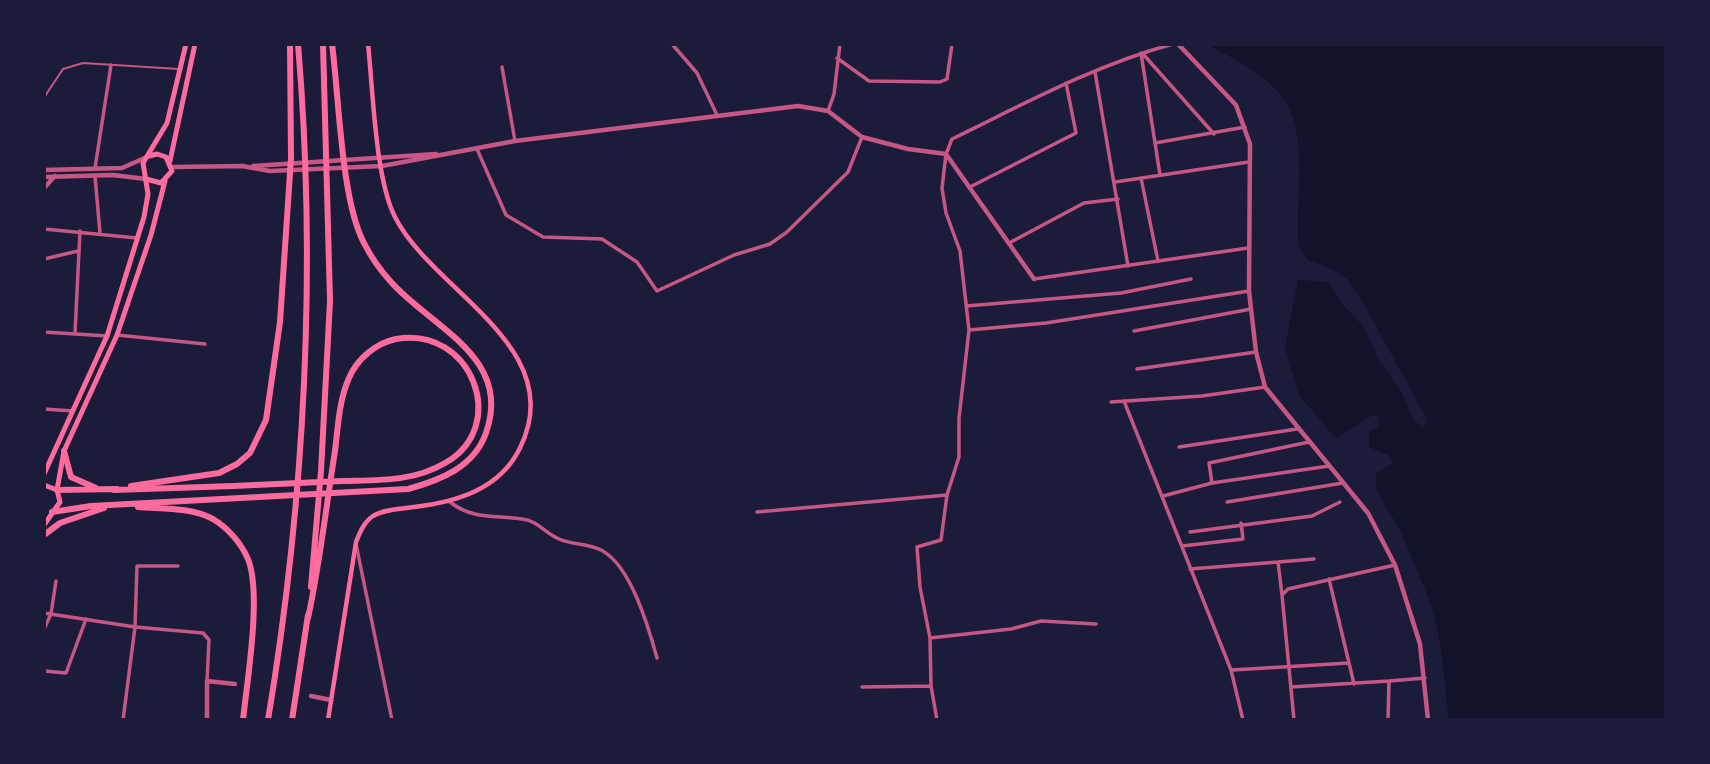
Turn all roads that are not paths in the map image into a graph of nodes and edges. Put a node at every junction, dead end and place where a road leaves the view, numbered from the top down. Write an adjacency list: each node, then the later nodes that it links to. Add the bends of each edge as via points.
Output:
1 (186, 44): 17 (main road)
2 (195, 44): 34 (main road)
3 (290, 44): 88 (highway, via 292,158 280,322 266,420 258,439 237,464 219,473)
4 (298, 44): 139 (highway, via 305,158 305,330 295,506)
5 (324, 44): 115 (highway, via 330,302)
6 (332, 44): 95 (highway, via 358,230 392,283 467,348 483,371 491,409 482,443 457,470 408,489)
7 (368, 44): 32 (main road)
8 (672, 44): 22 (street, via 697,73)
9 (840, 44): 14 (street)
10 (952, 44): 14 (street, via 950,70 940,82 869,81)
11 (1173, 44): 13 (street)
12 (1178, 44): 23 (street, via 1236,105)
13 (1141, 53): 18 (street); 24 (street); 27 (street)
14 (837, 58): 21 (street)
15 (111, 65): 17 (lane); 20 (lane, via 83,63 63,69 45,96); 38 (street)
16 (502, 67): 26 (street)
17 (180, 69): 31 (main road, via 167,123)
18 (1095, 72): 19 (street); 45 (street)
19 (1066, 83): 30 (street, via 952,139); 47 (street, via 1076,133)
20 (44, 107)
21 (828, 111): 22 (street, via 798,106); 25 (street)
22 (717, 115): 26 (street)
23 (1245, 127): 24 (street); 33 (street)
24 (1214, 134): 27 (street)
25 (862, 137): 28 (street, via 848,172 787,232 770,244 734,255 657,291 637,262 601,239 543,237 506,215); 30 (street)
26 (515, 141): 28 (street)
27 (1156, 144): 39 (street)
28 (477, 149): 29 (street)
29 (454, 153): 32 (street); 36 (street)
30 (946, 154): 47 (street); 62 (street, via 942,188 960,251)
31 (148, 157): 34 (main road, via 158,154); 38 (street, via 122,168); 43 (main road, via 142,168)
32 (380, 157): 35 (street); 36 (main road)
33 (1251, 161): 39 (street); 54 (street)
34 (171, 164): 35 (street); 44 (main road)
35 (242, 166): 36 (street, via 270,171)
36 (382, 166): 92 (main road, via 390,206 401,226 512,349 531,398 528,427 505,471 484,488)
37 (44, 170): 38 (street)
38 (95, 172): 40 (street); 43 (street); 51 (street)
39 (1160, 175): 42 (street)
40 (57, 176): 41 (street); 46 (street)
41 (44, 177)
42 (1141, 177): 45 (street); 57 (street)
43 (146, 179): 44 (main road, via 157,184); 52 (main road, via 148,194)
44 (165, 181): 68 (main road)
45 (1114, 182): 48 (street)
46 (44, 188)
47 (968, 188): 53 (street)
48 (1118, 199): 53 (street, via 1084,204); 58 (street)
49 (44, 229): 50 (street)
50 (80, 231): 51 (street); 55 (street)
51 (100, 233): 52 (street)
52 (137, 238): 69 (main road)
53 (1011, 242): 59 (street)
54 (1248, 248): 57 (street); 61 (street)
55 (78, 251): 56 (street); 67 (street)
56 (44, 258)
57 (1158, 261): 58 (street)
58 (1128, 266): 59 (street)
59 (1034, 279)
60 (1191, 279): 62 (street, via 1121,293)
61 (1249, 291): 63 (street); 64 (street)
62 (966, 306): 64 (street)
63 (1251, 309): 65 (street); 71 (street)
64 (969, 330): 90 (street, via 959,457)
65 (1134, 331)
66 (44, 332): 67 (street)
67 (75, 333): 69 (street)
68 (117, 335): 70 (street); 81 (main road)
69 (107, 336): 77 (main road)
70 (205, 344)
71 (1256, 352): 72 (street); 73 (street)
72 (1138, 369)
73 (1265, 387): 74 (street); 78 (street)
74 (1124, 401): 75 (street); 91 (street)
75 (1111, 402)
76 (44, 409): 77 (street)
77 (73, 411): 82 (main road)
78 (1297, 429): 79 (street); 80 (street)
79 (1309, 442): 83 (street); 86 (street, via 1209,463)
80 (1180, 447)
81 (64, 451): 88 (highway, via 71,477); 89 (main road)
82 (46, 466): 84 (main road)
83 (1330, 466): 85 (street); 86 (street)
84 (44, 474)
85 (1343, 483): 93 (street); 107 (street, via 1368,513)
86 (1212, 484): 91 (street)
87 (44, 485): 89 (main road)
88 (111, 490): 89 (highway); 115 (highway, via 284,486 417,475 457,456 474,430 475,382 455,353 433,341 398,339 374,349 348,379 333,465 327,506)
89 (57, 491): 96 (main road, via 60,502)
90 (947, 495): 97 (street); 120 (street, via 941,540 917,547)
91 (1163, 496): 104 (street)
92 (450, 502): 103 (main road, via 377,514); 121 (street, via 480,517 524,519 562,540 601,550 637,600)
93 (1227, 502)
94 (1340, 502): 99 (street, via 1312,516)
95 (114, 505): 96 (highway); 102 (highway, via 73,517); 138 (highway, via 199,514 227,529 239,543 253,581)
96 (52, 512): 98 (main road); 100 (main road)
97 (757, 512)
98 (44, 513)
99 (1241, 523): 101 (street); 104 (street, via 1243,539)
100 (44, 525)
101 (1190, 532)
102 (44, 535)
103 (356, 542): 135 (main road); 142 (street)
104 (1182, 546): 109 (street)
105 (1314, 559): 106 (street)
106 (1278, 562): 109 (street); 112 (street)
107 (1395, 565): 110 (street); 126 (street, via 1416,624)
108 (178, 566): 118 (street, via 136,566)
109 (1190, 569): 124 (street)
110 (1329, 579): 112 (street, via 1288,589); 122 (street)
111 (56, 580): 114 (street)
112 (1282, 595): 123 (street)
113 (44, 612): 114 (street)
114 (51, 614): 116 (street); 119 (street)
115 (307, 618): 140 (highway)
116 (86, 619): 118 (street); 125 (street, via 66,673)
117 (1096, 624): 120 (street, via 1041,621)
118 (135, 627): 127 (street, via 203,633 209,640); 136 (street)
119 (44, 629)
120 (930, 638): 131 (street)
121 (657, 658)
122 (1349, 663): 123 (street); 130 (street)
123 (1289, 666): 124 (street); 133 (street)
124 (1231, 670): 144 (street)
125 (44, 671)
126 (1425, 678): 128 (street); 147 (street)
127 (207, 681): 129 (street); 137 (street)
128 (1389, 681): 130 (street); 146 (street)
129 (235, 684)
130 (1354, 684): 133 (street)
131 (931, 686): 132 (street); 143 (street)
132 (862, 687)
133 (1291, 687): 145 (street)
134 (311, 696): 135 (street)
135 (331, 700): 141 (main road)
136 (123, 720)
137 (206, 720)
138 (243, 720)
139 (268, 720)
140 (292, 720)
141 (328, 720)
142 (392, 720)
143 (937, 720)
144 (1243, 720)
145 (1294, 720)
146 (1388, 720)
147 (1428, 720)

